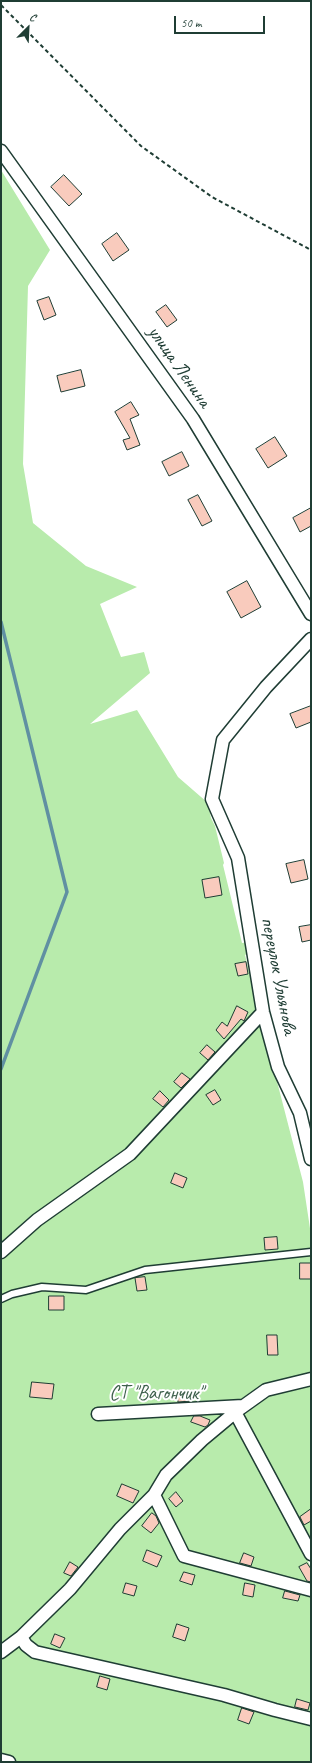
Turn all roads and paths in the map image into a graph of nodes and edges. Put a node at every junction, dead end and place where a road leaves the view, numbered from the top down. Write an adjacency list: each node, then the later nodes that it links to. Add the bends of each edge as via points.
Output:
1 (1, 5): 3 (path, via 141,146 212,197)
2 (1, 151): 4 (street, улица Ленина, via 193,418)
3 (311, 250)
4 (311, 614)
5 (311, 639): 6 (street, переулок Ульянова, via 266,687 223,740 212,799 238,858)
6 (263, 1012): 7 (street, переулок Ульянова, via 278,1067 300,1113); 8 (street, via 130,1154 37,1220)
7 (311, 1159)
8 (1, 1252)
9 (311, 1252): 10 (lane, via 145,1270 86,1290 42,1287)
10 (1, 1299)
11 (311, 1379): 12 (street, via 266,1390)
12 (239, 1409): 13 (street); 14 (street, via 166,1475); 15 (street)
13 (98, 1414)
14 (154, 1495): 16 (street, via 184,1556); 17 (street, via 120,1529 70,1589)
15 (311, 1554)
16 (311, 1590)
17 (21, 1637): 18 (street); 19 (street, via 34,1652 224,1695)
18 (1, 1652)
19 (311, 1719)
20 (1, 1760): 21 (street)
21 (9, 1762)

